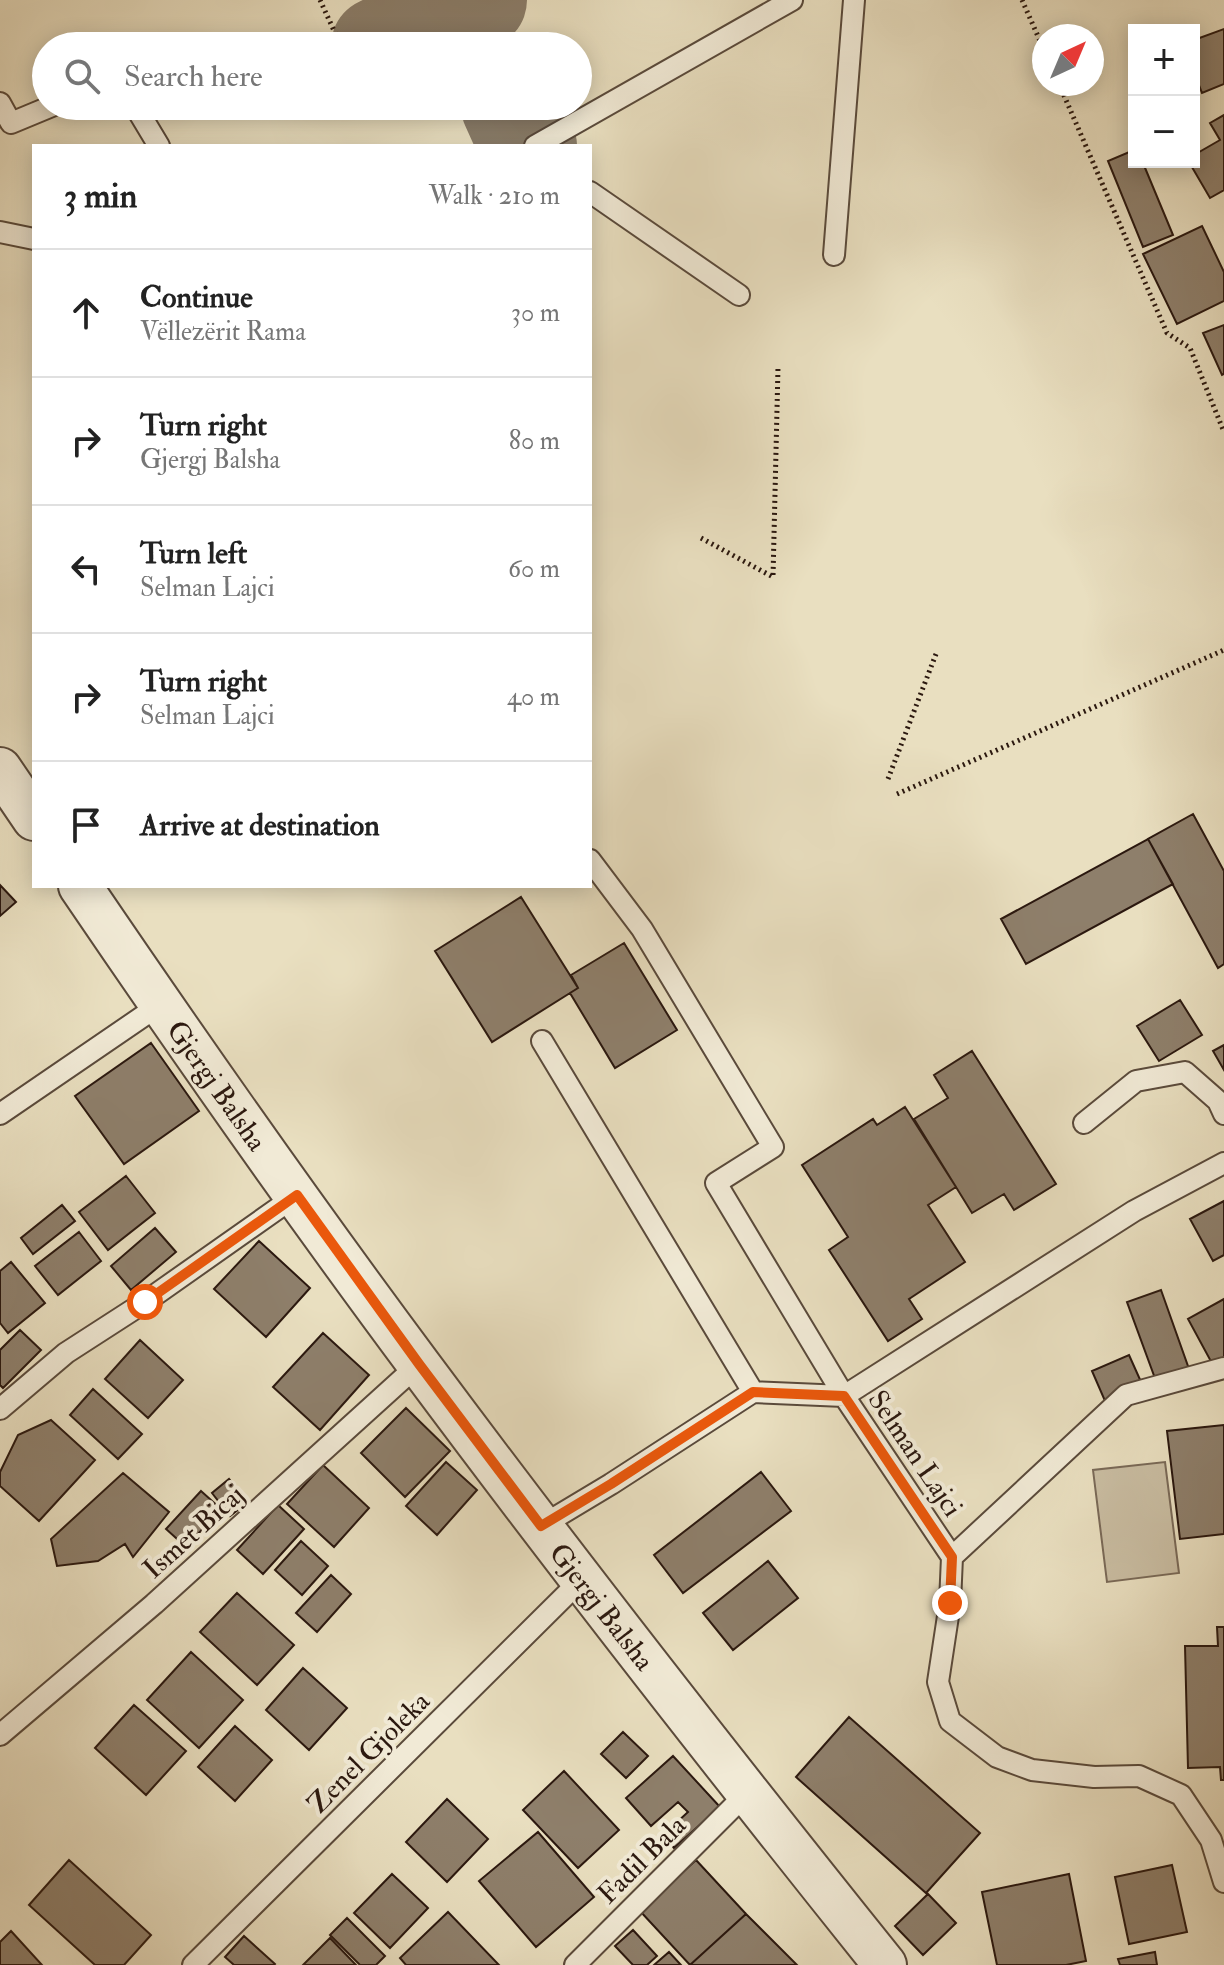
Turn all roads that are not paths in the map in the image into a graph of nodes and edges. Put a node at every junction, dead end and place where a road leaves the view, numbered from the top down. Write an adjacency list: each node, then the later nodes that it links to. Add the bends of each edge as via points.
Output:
1 (792, 0): 5 (lane)
2 (854, 0): 13 (lane)
3 (0, 103): 4 (lane, via 11,123)
4 (32, 114)
5 (592, 114)
6 (143, 120): 8 (lane)
7 (581, 120): 9 (lane)
8 (158, 144)
9 (539, 144)
10 (592, 193): 14 (lane)
11 (0, 232): 12 (lane)
12 (32, 239)
13 (834, 255)
14 (739, 295)
15 (3, 781): 16 (street)
16 (32, 817)
17 (592, 863): 29 (lane, via 642,929 773,1147 716,1183)
18 (81, 888): 19 (street, Gjergj Balsha)
19 (161, 1004): 21 (lane); 25 (street, Gjergj Balsha)
20 (542, 1041): 28 (lane)
21 (0, 1114)
22 (1224, 1114): 23 (lane, via 1218,1101 1185,1072 1136,1081)
23 (1084, 1123)
24 (1224, 1163): 29 (lane, via 1134,1211)
25 (297, 1195): 26 (street, Gjergj Balsha); 30 (lane, via 66,1353)
26 (419, 1364): 31 (street, Gjergj Balsha); 34 (lane, Ismet Bicaj, via 154,1604)
27 (1224, 1368): 32 (lane, via 1126,1395)
28 (753, 1392): 29 (lane, Selman Lajci); 31 (lane)
29 (844, 1396): 32 (lane, Selman Lajci)
30 (0, 1409)
31 (541, 1526): 33 (street, Gjergj Balsha)
32 (952, 1557): 36 (lane, Selman Lajci, via 938,1682 950,1721 997,1757 1032,1770 1139,1776 1181,1795 1211,1840)
33 (582, 1579): 35 (street, Gjergj Balsha); 37 (lane, Zenel Gjoleka)
34 (0, 1735)
35 (747, 1793): 38 (lane, Fadil Bala); 39 (street, Gjergj Balsha)
36 (1224, 1882)
37 (193, 1965)
38 (575, 1965)
39 (885, 1965)

